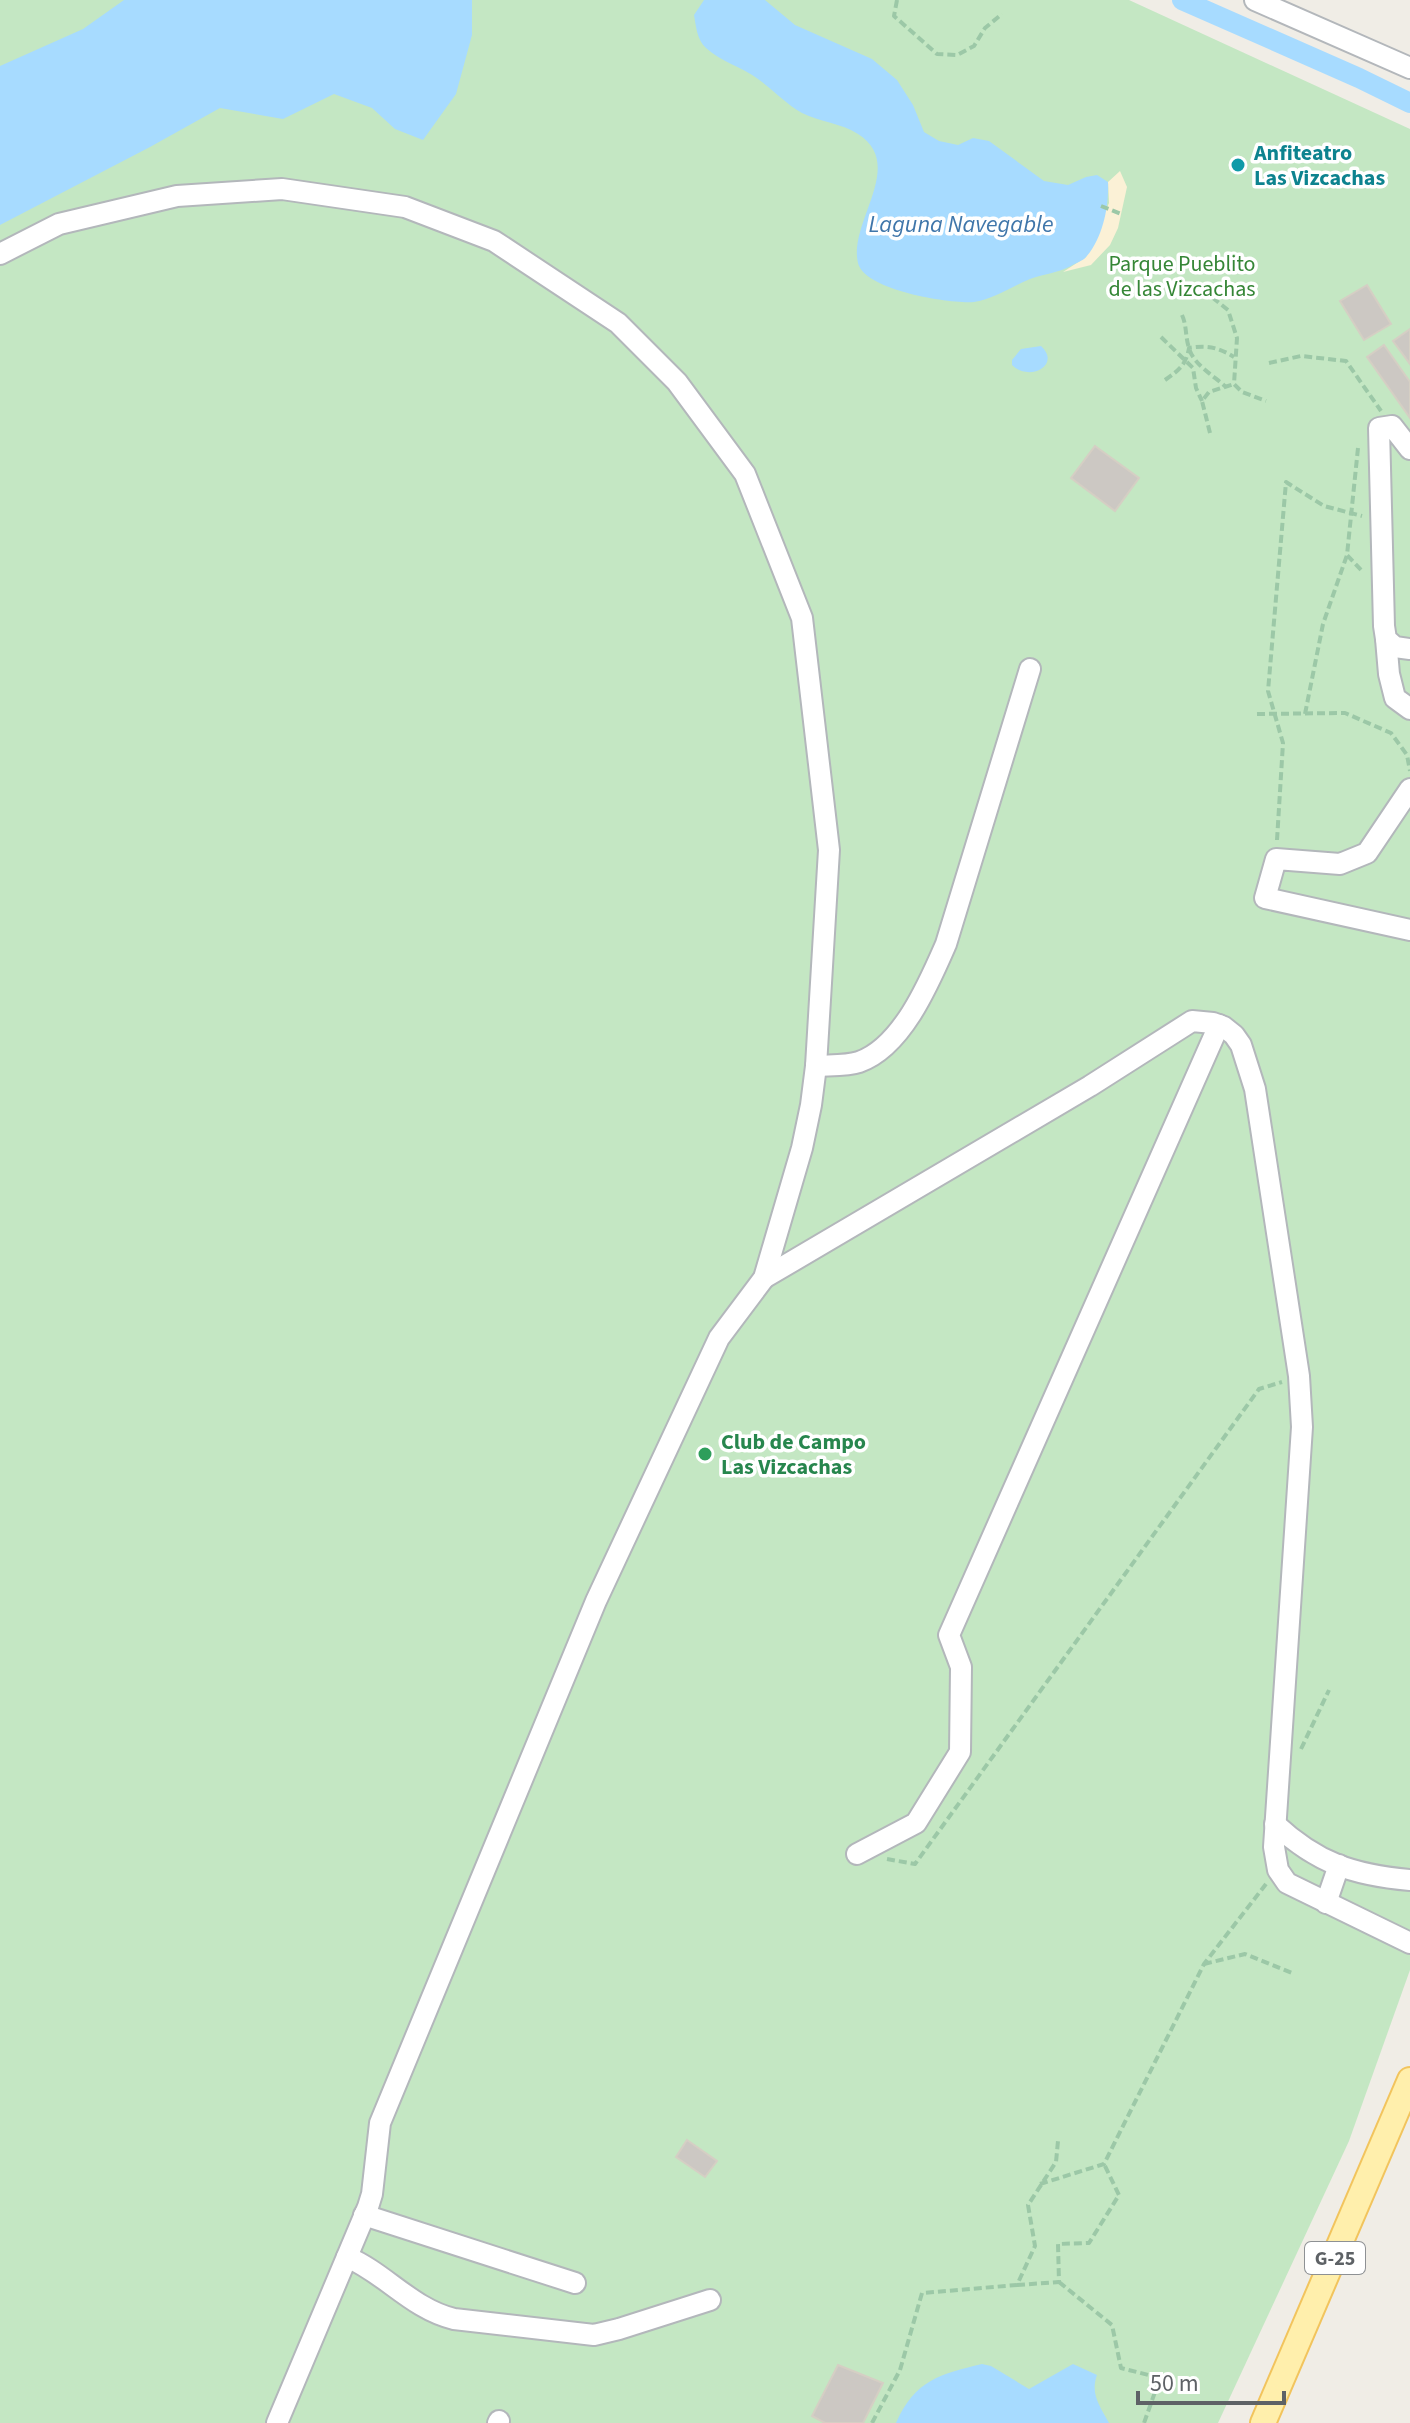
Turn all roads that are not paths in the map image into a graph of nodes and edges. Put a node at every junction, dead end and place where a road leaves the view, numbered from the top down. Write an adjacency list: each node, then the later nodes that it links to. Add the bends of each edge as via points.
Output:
1 (1255, 0): 2 (lane)
2 (1410, 68)
3 (0, 254): 12 (lane, via 59,224 177,196 282,189 405,207 494,241 618,323 677,382 745,474 802,618 829,850)
4 (1410, 449): 5 (lane, via 1385,427 1380,518)
5 (1386, 639): 6 (lane); 8 (lane, via 1395,698)
6 (1410, 649)
7 (1030, 669): 12 (lane, via 933,974 883,1048 858,1062)
8 (1410, 709)
9 (1410, 789): 10 (lane, via 1367,853 1340,864 1276,859 1265,898)
10 (1410, 930)
11 (1219, 1025): 13 (lane, via 1192,1021 1177,1029); 14 (lane, via 1241,1045 1255,1089 1299,1376 1302,1427); 15 (lane, via 949,1635 961,1667 960,1752 916,1823)
12 (816, 1066): 13 (lane, via 802,1148)
13 (764, 1278): 21 (lane, via 719,1338 596,1601 380,2123 372,2194)
14 (1275, 1824): 16 (lane, via 1300,1847); 18 (lane, via 1278,1870 1287,1883)
15 (857, 1854)
16 (1339, 1865): 17 (lane); 18 (lane)
17 (1410, 1880)
18 (1326, 1903): 19 (lane)
19 (1410, 1943)
20 (1410, 2080): 26 (main road, G-25)
21 (364, 2215): 22 (lane); 23 (lane)
22 (347, 2257): 24 (lane, via 433,2314 454,2319 594,2335); 25 (lane)
23 (575, 2283)
24 (710, 2300)
25 (277, 2423)
26 (1263, 2423)

